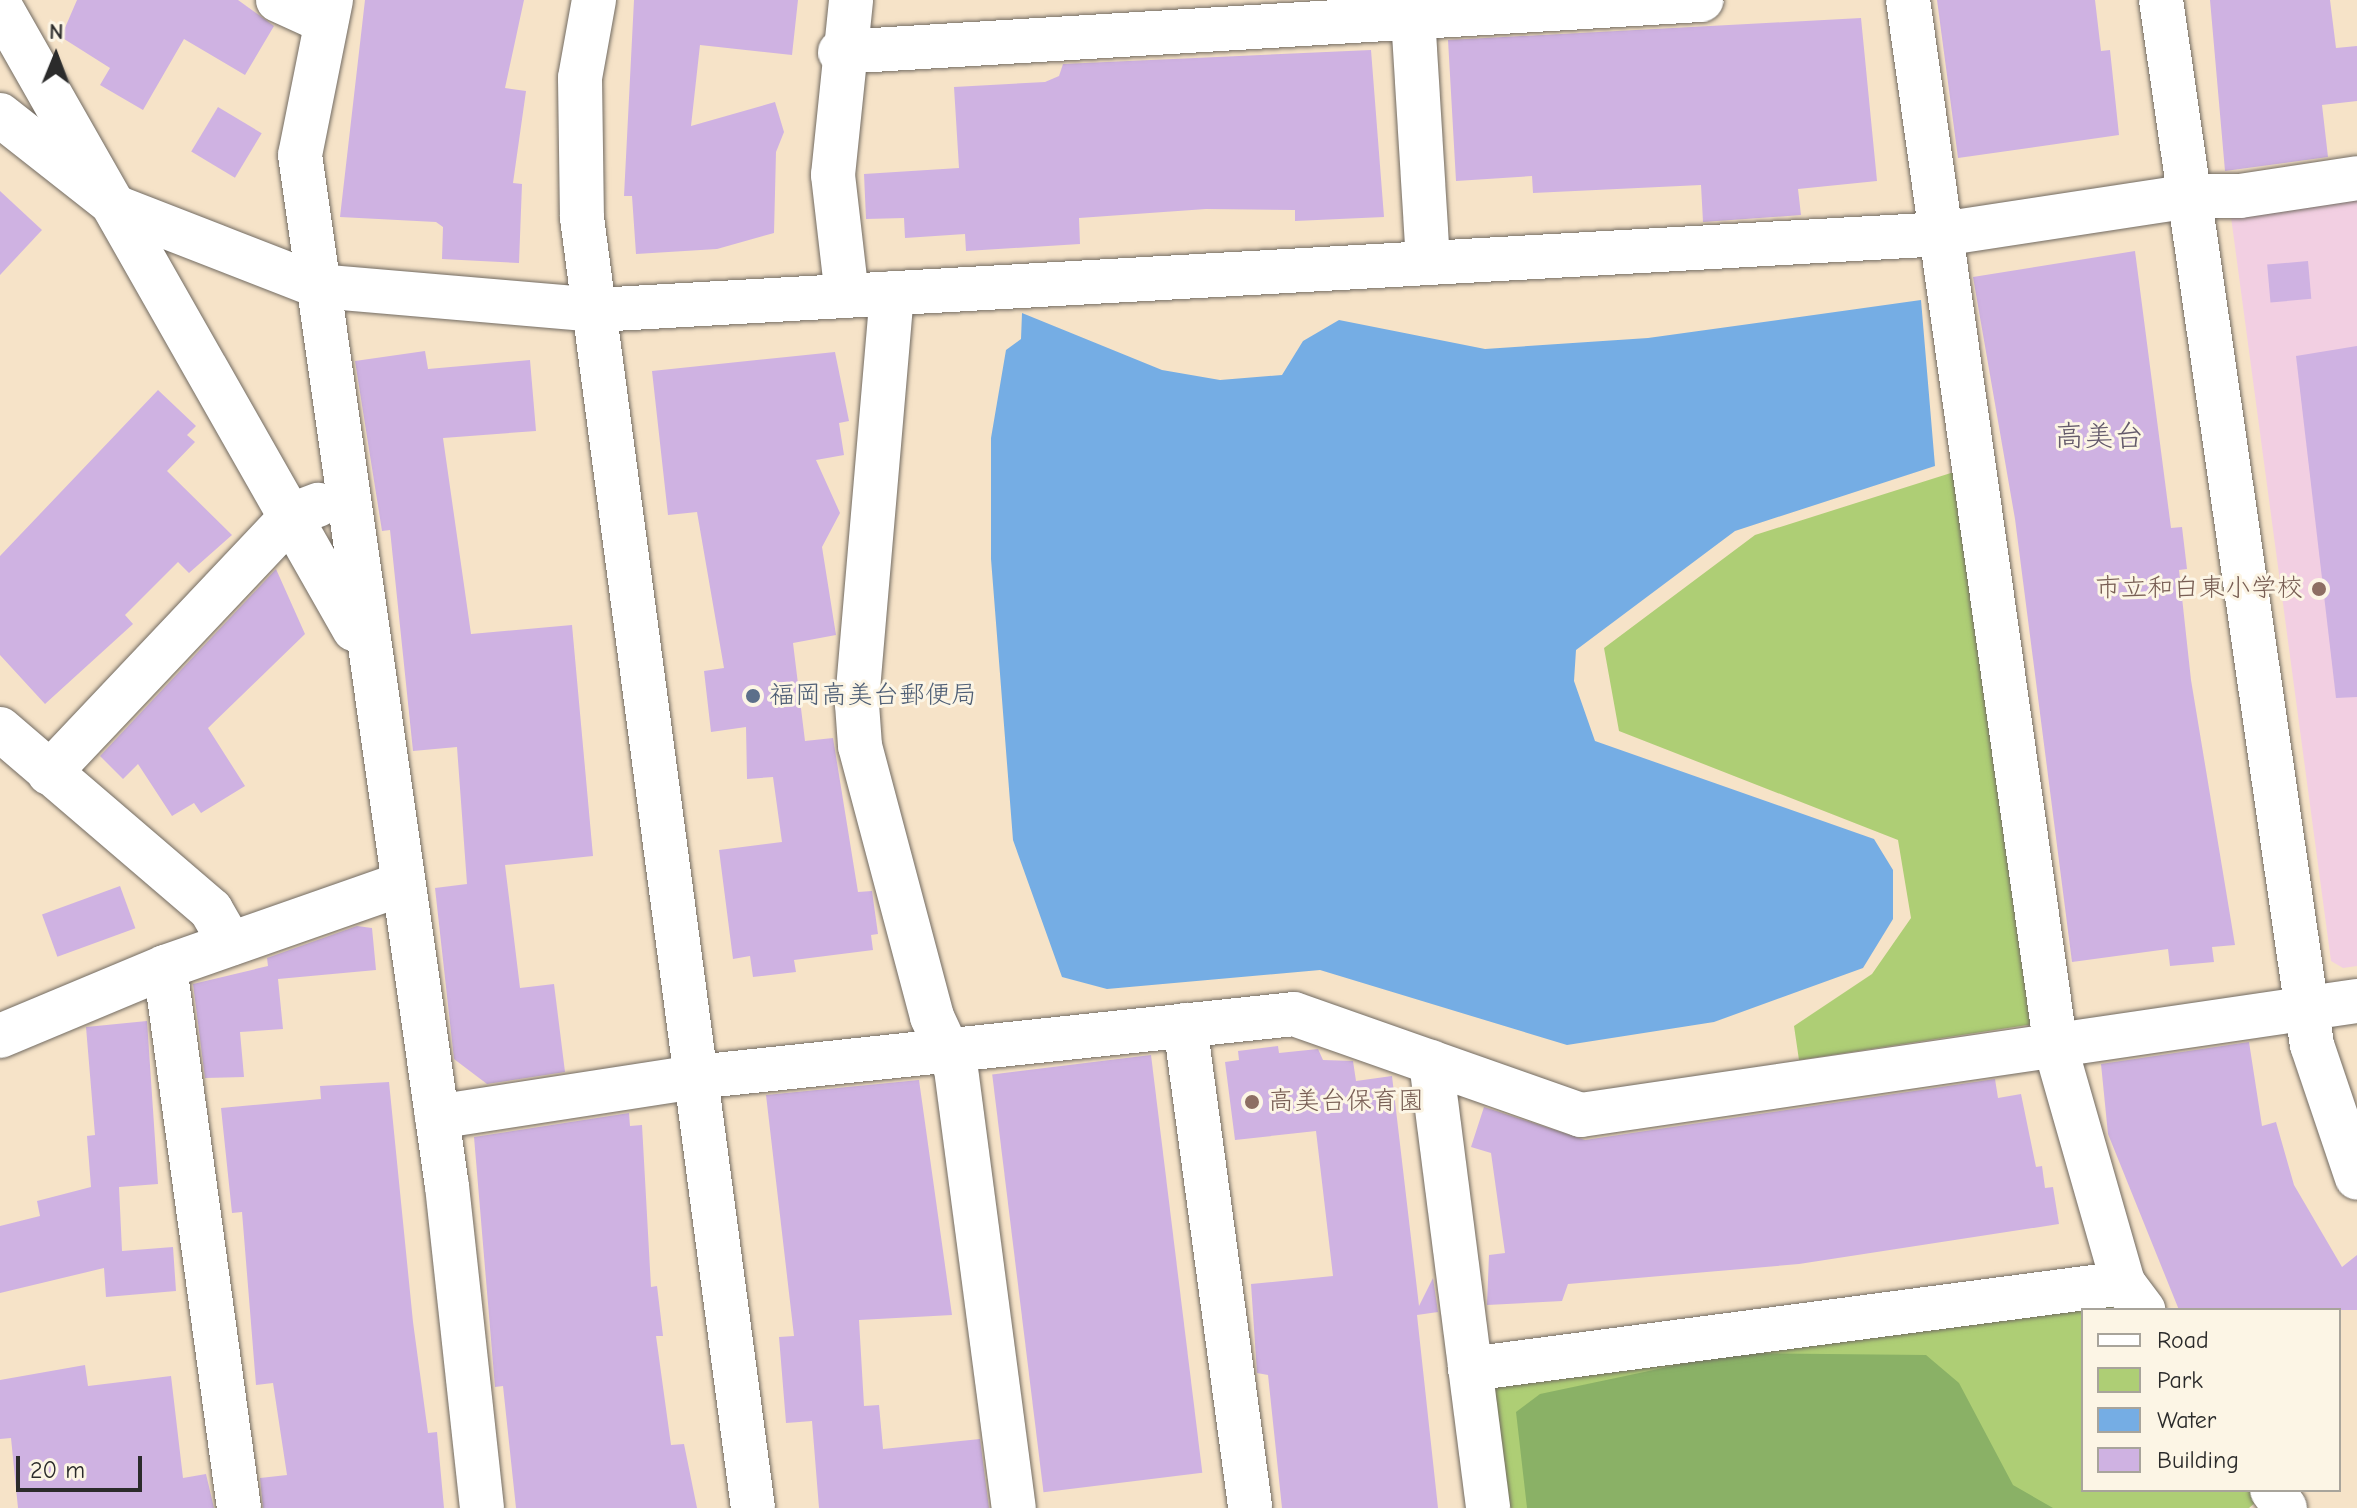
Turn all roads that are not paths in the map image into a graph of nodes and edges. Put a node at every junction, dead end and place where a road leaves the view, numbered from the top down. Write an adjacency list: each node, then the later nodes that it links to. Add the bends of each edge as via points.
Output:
1 (278, 0): 9 (street)
2 (594, 0): 20 (street, via 580,78 582,218)
3 (851, 0): 10 (street)
4 (1701, 0): 8 (street)
5 (1908, 0): 15 (street)
6 (2161, 0): 13 (street)
7 (0, 6): 14 (street)
8 (1413, 9): 10 (street); 16 (street)
9 (329, 11): 17 (street, via 300,155)
10 (840, 52): 19 (street, via 833,175)
11 (0, 115): 14 (street)
12 (2357, 178): 13 (street, via 2240,196)
13 (2190, 196): 15 (street); 30 (street)
14 (118, 208): 17 (street); 22 (street, via 163,303)
15 (1942, 234): 16 (street); 33 (street)
16 (1428, 262): 18 (street)
17 (318, 286): 20 (street); 21 (street)
18 (892, 293): 19 (street); 34 (street, via 857,704 860,746)
19 (847, 296): 20 (street)
20 (596, 310): 36 (street)
21 (345, 492): 22 (street); 23 (street)
22 (294, 514): 23 (street); 25 (street)
23 (369, 657): 26 (street)
24 (0, 729): 25 (street)
25 (49, 773): 27 (street, via 211,910)
26 (402, 884): 27 (street); 37 (street)
27 (231, 944): 28 (street)
28 (165, 967): 32 (street); 41 (street)
29 (2357, 1001): 30 (street)
30 (2307, 1009): 33 (street); 38 (street, via 2323,1087)
31 (1185, 1025): 34 (street); 35 (street, via 1294,1014); 45 (street)
32 (0, 1036)
33 (2056, 1049): 35 (street, via 1581,1115); 39 (street)
34 (947, 1050): 36 (street); 44 (street, via 956,1069)
35 (1431, 1062): 40 (street)
36 (696, 1077): 37 (street); 43 (street)
37 (437, 1117): 42 (street)
38 (2357, 1178)
39 (2133, 1296): 40 (street)
40 (1470, 1369): 46 (street)
41 (239, 1508)
42 (482, 1508)
43 (753, 1508)
44 (1014, 1508)
45 (1250, 1508)
46 (1488, 1508)

